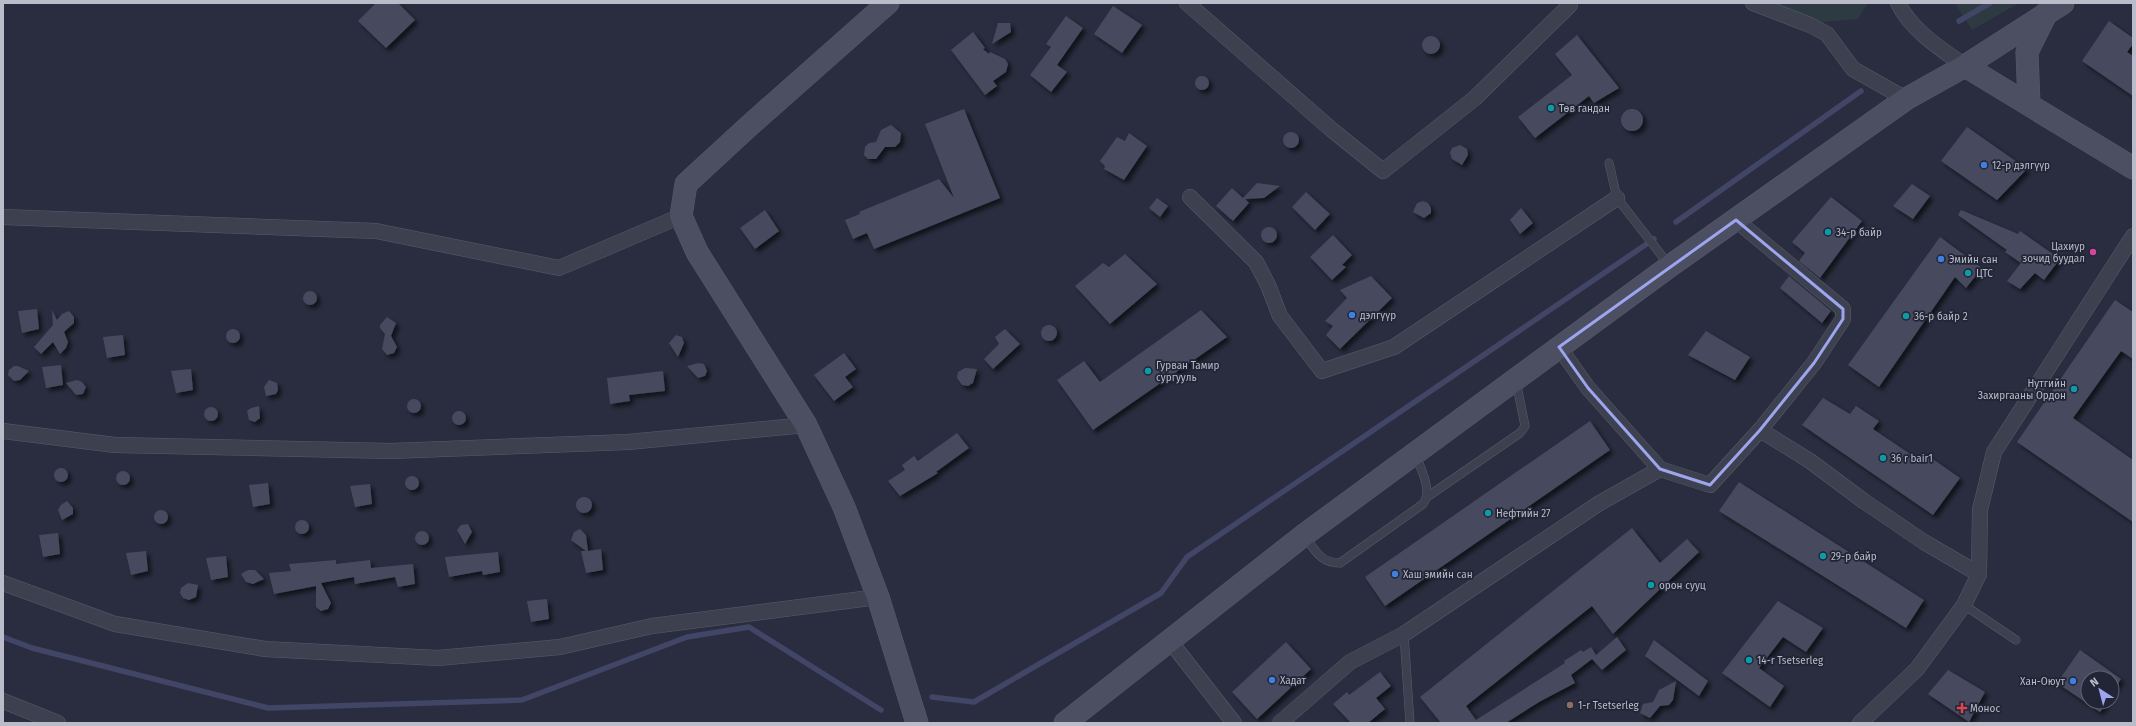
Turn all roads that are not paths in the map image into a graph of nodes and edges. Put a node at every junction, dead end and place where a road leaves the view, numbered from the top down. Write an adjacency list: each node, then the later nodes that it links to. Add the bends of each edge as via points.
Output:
1 (888, 3): 14 (street, via 686,184)
2 (1187, 3): 5 (street, via 1332,130 1383,171 1475,98)
3 (1753, 3): 8 (street, via 1827,34 1853,69)
4 (1898, 3): 7 (street, via 1902,12 1932,43)
5 (1570, 5)
6 (2055, 7): 7 (street); 9 (street, via 2027,52)
7 (1965, 66): 8 (street); 9 (street)
8 (1906, 99): 16 (street)
9 (2029, 104): 11 (street)
10 (1609, 163): 13 (lane)
11 (2133, 168)
12 (1190, 197): 13 (street, via 1256,262 1280,316 1322,371 1394,347)
13 (1617, 198): 18 (lane)
14 (681, 216): 15 (street, via 559,268 376,231); 21 (street, via 696,252)
15 (3, 217)
16 (1736, 220): 18 (street); 22 (street, via 1843,309 1843,319 1814,363)
17 (2133, 236): 28 (street, via 1994,452 1980,510)
18 (1664, 258): 19 (street)
19 (1559, 347): 20 (street); 25 (street, via 1588,388)
20 (1516, 378): 24 (street); 26 (lane, via 1525,426 1520,433)
21 (806, 425): 23 (street, via 628,442 391,451 115,445); 30 (street, via 844,507)
22 (1760, 430): 25 (street, via 1710,485); 28 (street, via 1810,461 1924,542)
23 (3, 431)
24 (1415, 453): 26 (lane); 27 (street)
25 (1660, 469): 32 (street, via 1598,504)
26 (1427, 497): 27 (lane, via 1423,504 1340,564 1330,563 1321,558)
27 (1304, 535): 34 (street)
28 (1979, 574): 31 (street)
29 (3, 583): 30 (street, via 115,624 265,649 438,658 560,647 652,626)
30 (878, 597): 37 (street)
31 (1964, 605): 33 (lane); 42 (street, via 1917,669)
32 (1404, 634): 40 (street, via 1350,662); 41 (lane)
33 (2016, 640)
34 (1170, 641): 38 (street); 39 (street)
35 (3, 701): 36 (street)
36 (58, 723)
37 (917, 723)
38 (1065, 723)
39 (1234, 723)
40 (1280, 723)
41 (1410, 723)
42 (1860, 723)

